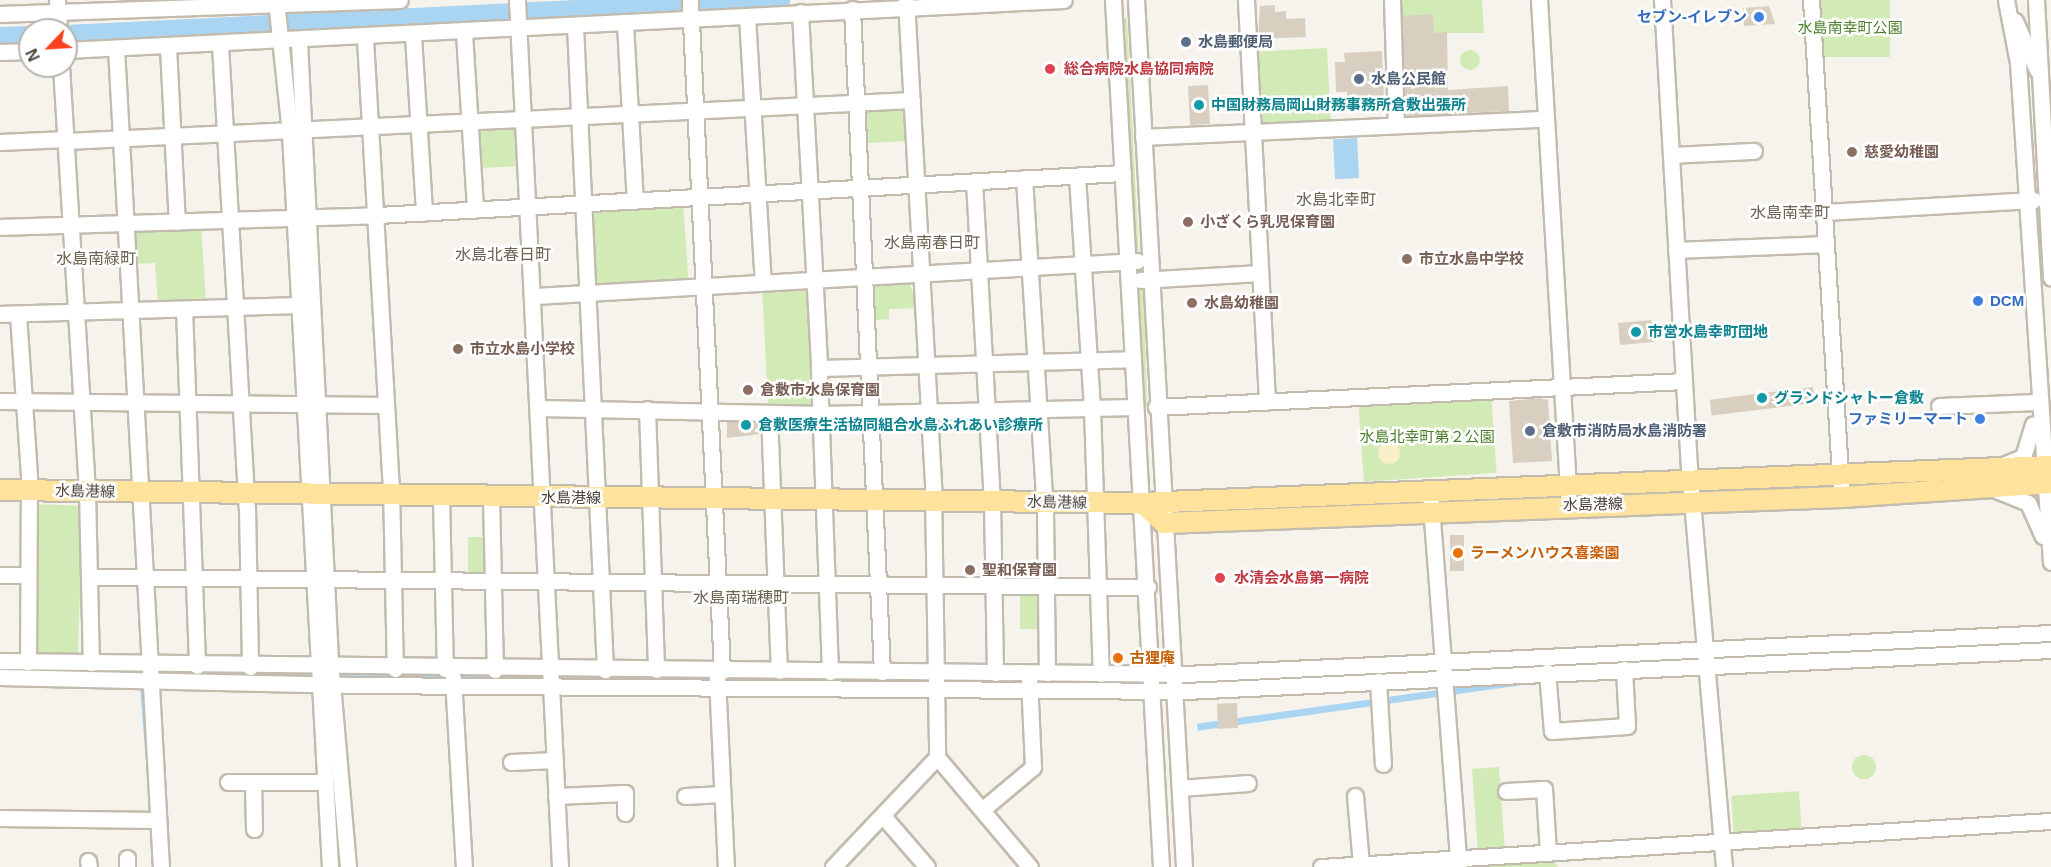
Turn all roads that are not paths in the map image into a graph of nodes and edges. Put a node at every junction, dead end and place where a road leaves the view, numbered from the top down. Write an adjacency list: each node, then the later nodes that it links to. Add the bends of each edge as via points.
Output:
1 (399, 0): 12 (street)
2 (1064, 0): 13 (street)
3 (1113, 0): 61 (street)
4 (1136, 0): 55 (street)
5 (1246, 0): 51 (street)
6 (1392, 0): 47 (street)
7 (1539, 0): 44 (street)
8 (1662, 0): 60 (street)
9 (1811, 0): 76 (street)
10 (2007, 0): 36 (street); 71 (street, via 2018,63)
11 (2036, 0): 36 (street)
12 (336, 2): 22 (street)
13 (907, 3): 16 (street); 37 (street)
14 (214, 4): 20 (street); 22 (street)
15 (690, 9): 21 (street); 23 (street); 42 (street)
16 (852, 9): 17 (street); 38 (street)
17 (800, 12): 21 (street); 40 (street)
18 (518, 13): 24 (street); 25 (street); 46 (street)
19 (0, 14): 20 (street)
20 (58, 16)
21 (747, 16): 41 (street)
22 (277, 20): 28 (street); 29 (street); 39 (street); 52 (street)
23 (625, 24): 24 (street); 43 (street)
24 (575, 26): 45 (street)
25 (464, 33): 26 (street); 48 (street)
26 (413, 36): 27 (street); 49 (street)
27 (365, 39): 28 (street); 50 (street)
28 (299, 42): 39 (street)
29 (220, 45): 30 (street); 53 (street)
30 (168, 47): 31 (street); 54 (street)
31 (116, 48): 32 (street); 56 (street)
32 (78, 50)
33 (18, 51): 34 (street)
34 (0, 52)
35 (63, 78): 57 (street)
36 (2041, 78): 70 (street)
37 (912, 100): 38 (street); 65 (street)
38 (857, 103): 40 (street); 66 (street)
39 (303, 105): 52 (street)
40 (805, 105): 41 (street); 67 (street)
41 (753, 109): 42 (street); 68 (street)
42 (696, 112): 43 (street); 69 (street)
43 (631, 117): 45 (street); 72 (street)
44 (1546, 119): 47 (street); 118 (street)
45 (580, 120): 46 (street); 73 (street)
46 (524, 122): 48 (street); 74 (street)
47 (1395, 124): 51 (street)
48 (469, 125): 49 (street); 75 (street)
49 (419, 128): 50 (street); 77 (street)
50 (368, 130): 52 (street); 78 (street)
51 (1253, 131): 55 (street); 93 (street)
52 (297, 133): 53 (street); 79 (street)
53 (225, 135): 54 (street); 80 (street)
54 (173, 137): 56 (street); 81 (street)
55 (1143, 137): 87 (street)
56 (121, 139): 57 (street); 82 (street)
57 (66, 140): 58 (street); 83 (street)
58 (0, 142)
59 (1754, 151): 60 (street)
60 (1671, 155): 86 (street)
61 (1123, 173): 62 (street); 88 (street)
62 (1077, 176): 63 (street); 89 (street)
63 (1024, 178): 64 (street); 90 (street)
64 (974, 181): 65 (street); 91 (street)
65 (916, 184): 66 (street); 92 (street)
66 (861, 187): 67 (street); 94 (street)
67 (810, 191): 68 (street); 96 (street)
68 (758, 195): 69 (street); 99 (street)
69 (701, 198): 72 (street); 100 (street)
70 (2049, 199): 71 (street); 95 (street)
71 (2025, 200): 76 (street); 119 (street)
72 (635, 201): 73 (street)
73 (585, 204): 74 (street); 101 (street)
74 (529, 207): 75 (street); 102 (street)
75 (475, 210): 77 (street)
76 (1824, 212): 85 (street)
77 (424, 213): 78 (street)
78 (374, 215): 79 (street); 128 (street)
79 (302, 218): 80 (street); 103 (street)
80 (231, 220): 81 (street); 104 (street)
81 (177, 222): 82 (street)
82 (126, 223): 83 (street); 106 (street)
83 (70, 225): 84 (street); 107 (street)
84 (0, 227)
85 (1826, 244): 86 (street); 144 (street)
86 (1676, 250): 117 (street)
87 (1149, 260): 88 (street); 97 (street)
88 (1128, 261): 89 (street); 98 (street)
89 (1083, 264): 90 (street); 110 (street)
90 (1030, 267): 91 (street); 112 (street)
91 (979, 270): 92 (street); 113 (street)
92 (921, 273): 94 (street); 114 (street)
93 (1260, 273): 97 (street); 121 (street)
94 (865, 276): 96 (street); 115 (street)
95 (2051, 278)
96 (814, 279): 99 (street); 116 (street)
97 (1151, 279): 98 (street); 132 (street)
98 (1129, 280): 111 (street)
99 (763, 282): 100 (street)
100 (706, 285): 101 (street); 138 (street)
101 (590, 292): 102 (street); 130 (street)
102 (535, 296): 133 (street)
103 (306, 305): 104 (street); 127 (street)
104 (236, 307): 105 (street); 126 (street)
105 (184, 309): 106 (street); 125 (street)
106 (131, 311): 107 (street); 124 (street)
107 (75, 313): 109 (street); 123 (street)
108 (0, 314): 109 (street)
109 (18, 314): 122 (street)
110 (1089, 359): 111 (street); 112 (street); 134 (street)
111 (1133, 359): 131 (street)
112 (1036, 361): 113 (street); 136 (street)
113 (984, 362): 114 (street); 137 (street)
114 (926, 364): 115 (street); 139 (street)
115 (870, 365): 116 (street); 140 (street)
116 (819, 368): 142 (street)
117 (1684, 381): 118 (street); 150 (street)
118 (1562, 386): 121 (street); 155 (street)
119 (2036, 398): 129 (street); 143 (street); 145 (street, via 2033,435 2023,457)
120 (0, 401): 122 (street)
121 (1267, 401): 132 (street)
122 (24, 402): 123 (street); 147 (street)
123 (81, 402): 124 (street); 148 (street)
124 (135, 403): 125 (street); 149 (street)
125 (188, 404): 126 (street); 151 (street)
126 (240, 404): 127 (street); 152 (street)
127 (311, 405): 128 (street); 153 (street)
128 (386, 405): 154 (street)
129 (1939, 406)
130 (595, 407): 133 (street); 135 (street); 160 (street)
131 (1135, 407): 134 (street); 171 (street)
132 (1156, 407): 170 (street)
133 (540, 408): 159 (street)
134 (1092, 408): 136 (street); 169 (street)
135 (647, 409): 138 (street); 161 (street)
136 (1038, 409): 137 (street); 168 (street)
137 (987, 410): 139 (street); 167 (street)
138 (713, 411): 141 (street); 162 (street)
139 (928, 411): 140 (street); 166 (street)
140 (873, 412): 142 (street); 165 (street)
141 (769, 413): 142 (street); 163 (street)
142 (822, 414): 164 (street)
143 (2047, 475): 145 (main road, 水島港線); 174 (street)
144 (1840, 476): 145 (main road, 水島港線); 150 (main road, 水島港線); 158 (street)
145 (1981, 479): 158 (main road, 水島港線); 174 (street, via 2028,503)
146 (0, 490): 147 (main road, 水島港線)
147 (29, 490): 148 (main road, 水島港線); 176 (street)
148 (87, 491): 149 (main road, 水島港線); 177 (street)
149 (141, 493): 151 (main road, 水島港線); 178 (street)
150 (1691, 493): 155 (main road, 水島港線); 158 (main road, 水島港線); 199 (street)
151 (194, 494): 152 (main road, 水島港線); 179 (street)
152 (246, 494): 153 (main road, 水島港線); 180 (street)
153 (317, 494): 154 (main road, 水島港線); 181 (street)
154 (390, 496): 156 (main road, 水島港線); 182 (street)
155 (1568, 496): 172 (main road, 水島港線)
156 (441, 497): 157 (main road, 水島港線); 183 (street)
157 (491, 497): 159 (main road, 水島港線); 184 (street)
158 (1842, 497)
159 (545, 498): 160 (main road, 水島港線); 185 (street)
160 (600, 498): 161 (main road, 水島港線); 186 (street)
161 (651, 498): 162 (main road, 水島港線); 187 (street)
162 (717, 499): 163 (main road, 水島港線); 188 (street)
163 (774, 500): 164 (main road, 水島港線); 189 (street)
164 (827, 500): 165 (main road, 水島港線); 190 (street)
165 (878, 500): 166 (main road, 水島港線); 191 (street)
166 (933, 500): 167 (main road, 水島港線); 192 (street)
167 (992, 501): 168 (main road, 水島港線); 193 (street)
168 (1044, 502): 169 (main road, 水島港線); 194 (street)
169 (1097, 502): 171 (main road, 水島港線); 195 (street)
170 (1162, 502): 171 (main road, 水島港線); 172 (main road, 水島港線); 173 (street)
171 (1142, 503): 173 (main road); 196 (street)
172 (1431, 503): 173 (main road, 水島港線); 214 (street)
173 (1164, 523): 222 (street)
174 (2051, 562)
175 (0, 575): 176 (street)
176 (28, 575): 203 (street)
177 (90, 577): 178 (street); 204 (street)
178 (144, 577): 179 (street); 223 (street)
179 (196, 578): 180 (street); 216 (street)
180 (249, 579): 181 (street); 207 (street)
181 (320, 580): 182 (street); 224 (street)
182 (392, 581): 183 (street); 208 (street)
183 (443, 582): 184 (street); 209 (street)
184 (492, 582): 185 (street); 211 (street)
185 (549, 582): 186 (street); 226 (street)
186 (603, 582): 187 (street); 212 (street)
187 (654, 582): 188 (street); 213 (street)
188 (720, 584): 189 (street); 227 (street)
189 (777, 585): 190 (street); 215 (street)
190 (828, 585): 191 (street); 228 (street)
191 (879, 586): 192 (street); 217 (street)
192 (935, 586): 193 (street); 229 (street)
193 (993, 586): 194 (street); 218 (street)
194 (1046, 586): 195 (street); 219 (street)
195 (1099, 587): 196 (street); 220 (street)
196 (1148, 587): 221 (street)
197 (2051, 633): 198 (street)
198 (1981, 644): 200 (street); 201 (street)
199 (1704, 649): 200 (street); 205 (street); 206 (street)
200 (1876, 649): 205 (street)
201 (2051, 650)
202 (0, 661): 203 (street)
203 (28, 662): 204 (street)
204 (91, 663): 223 (street)
205 (1705, 665): 210 (street); 256 (street)
206 (1559, 666): 210 (street); 210 (street, via 1552,730 1627,726); 214 (street); 214 (street)
207 (250, 667): 216 (street); 224 (street)
208 (395, 669): 209 (street); 224 (street)
209 (449, 669): 211 (street); 232 (street)
210 (1624, 669)
211 (495, 670): 226 (street)
212 (605, 670): 213 (street); 226 (street)
213 (656, 670): 227 (street)
214 (1444, 670): 222 (street); 231 (street); 258 (street)
215 (779, 671): 227 (street); 228 (street)
216 (193, 672): 223 (street); 224 (street)
217 (882, 672): 228 (street); 229 (street)
218 (995, 673): 229 (street); 230 (street)
219 (1047, 674): 220 (street); 230 (street)
220 (1101, 674): 221 (street)
221 (1150, 674): 222 (street); 233 (street)
222 (1174, 674): 234 (street)
223 (146, 676): 225 (street); 253 (street)
224 (324, 676): 232 (street); 240 (street); 263 (street)
225 (0, 677)
226 (550, 678): 227 (street); 232 (street); 236 (street)
227 (718, 678): 228 (street); 245 (street)
228 (824, 678): 229 (street)
229 (938, 681): 230 (street); 235 (street)
230 (1029, 681): 233 (street); 249 (street, via 1033,767)
231 (1378, 681): 234 (street); 238 (street)
232 (454, 686): 264 (street)
233 (1151, 690): 234 (street); 270 (street)
234 (1174, 690): 243 (street)
235 (937, 757): 249 (street); 251 (street)
236 (555, 760): 237 (street); 246 (street)
237 (512, 762)
238 (1383, 764)
239 (228, 782): 242 (street)
240 (323, 782): 242 (street); 262 (street)
241 (1248, 783): 243 (street)
242 (253, 784): 255 (street)
243 (1180, 788): 271 (street)
244 (1506, 792): 257 (street, via 1544,789)
245 (722, 794): 247 (street); 266 (street)
246 (556, 796): 250 (street, via 625,793); 265 (street)
247 (685, 796)
248 (1355, 796): 259 (street)
249 (982, 809): 269 (street)
250 (625, 813)
251 (883, 816): 267 (street); 268 (street)
252 (0, 818): 253 (street)
253 (153, 820): 261 (street)
254 (2051, 821): 256 (street)
255 (254, 829)
256 (1722, 842): 257 (street); 273 (street)
257 (1557, 858): 258 (street)
258 (1459, 863): 260 (street)
259 (1361, 864): 260 (street); 272 (street)
260 (1392, 865)
261 (161, 867)
262 (330, 867)
263 (348, 867)
264 (464, 867)
265 (560, 867)
266 (726, 867)
267 (833, 867)
268 (927, 867)
269 (1030, 867)
270 (1161, 867)
271 (1184, 867)
272 (1321, 867)
273 (1724, 867)

